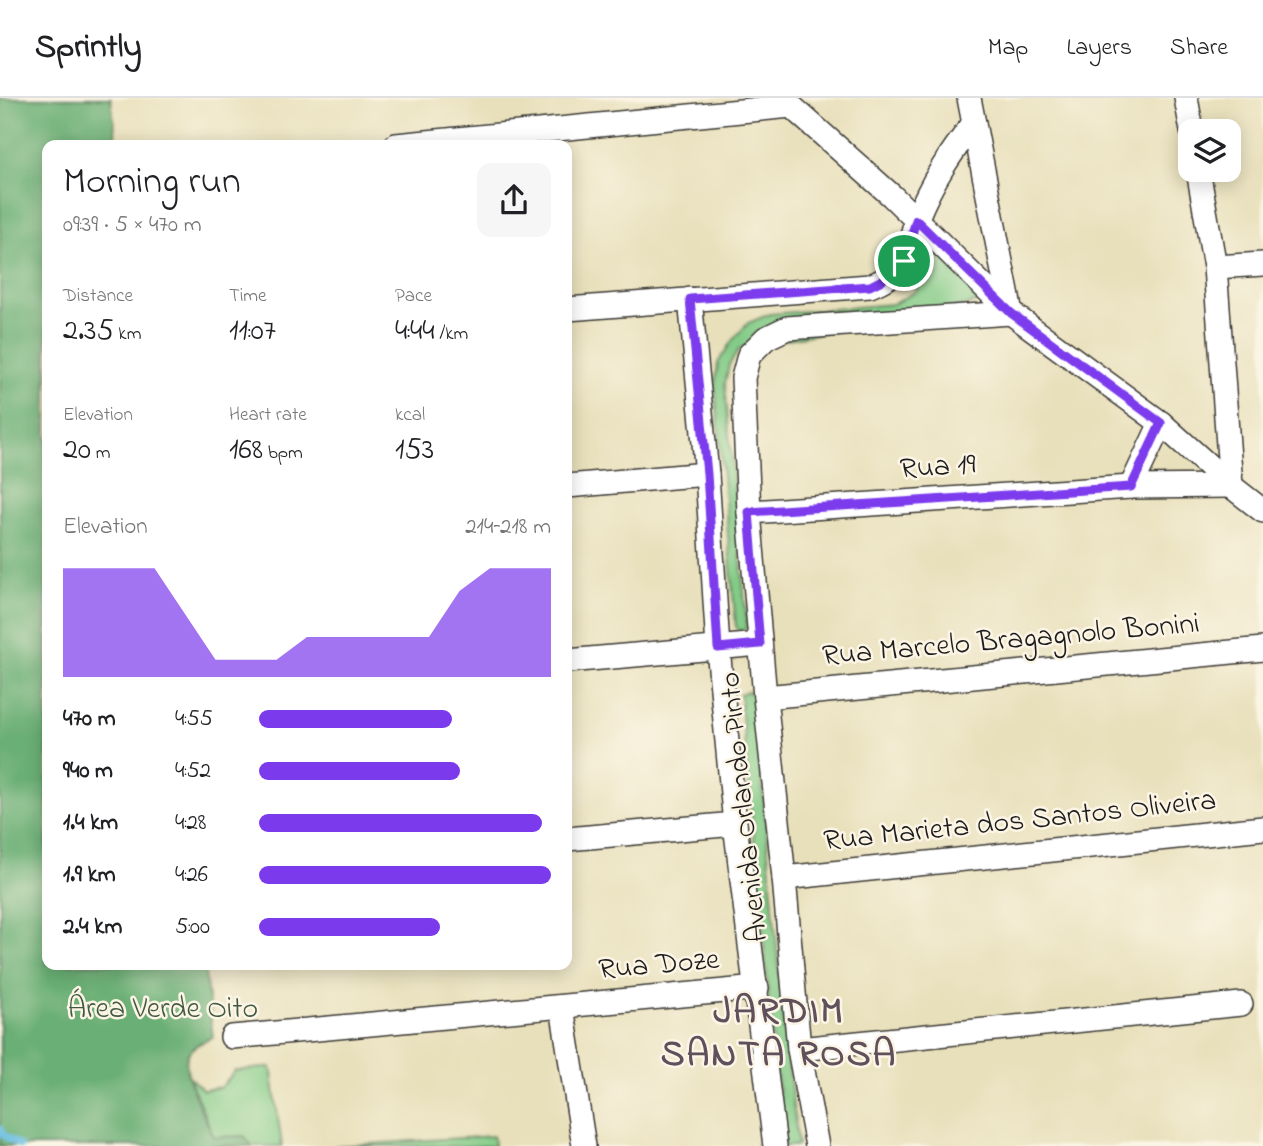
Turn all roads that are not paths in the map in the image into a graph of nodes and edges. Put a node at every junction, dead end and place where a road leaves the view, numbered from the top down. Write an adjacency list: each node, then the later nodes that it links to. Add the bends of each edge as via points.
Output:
1 (969, 98): 5 (street)
2 (1186, 98): 4 (street)
3 (787, 102): 6 (street); 8 (street)
4 (1190, 119)
5 (974, 123): 8 (street, via 933,182); 13 (street)
6 (441, 140)
7 (1200, 182): 10 (street)
8 (916, 220): 11 (street, via 904,261 870,286); 13 (street)
9 (1263, 264): 10 (street)
10 (1215, 267): 17 (street)
11 (690, 299): 12 (street); 15 (street, Avenida Orlando Pinto)
12 (572, 309)
13 (1011, 313): 14 (street); 20 (street, Avenida Orlando Pinto, via 787,328 766,338 749,355 743,378)
14 (1161, 423): 17 (street); 18 (street)
15 (707, 474): 16 (street); 22 (street, Avenida Orlando Pinto)
16 (572, 486)
17 (1231, 486): 18 (street, Rua 19); 19 (street)
18 (1131, 487): 20 (street, Rua 19)
19 (1263, 511)
20 (749, 512): 21 (street, Avenida Orlando Pinto)
21 (760, 644): 22 (street); 25 (street, Avenida Orlando Pinto)
22 (718, 648): 24 (street); 26 (street, Avenida Orlando Pinto)
23 (1263, 649): 25 (street, Rua Marcelo Bragagnolo Bonini)
24 (572, 661)
25 (765, 696): 29 (street, Avenida Orlando Pinto)
26 (736, 824): 28 (street); 30 (street, Avenida Orlando Pinto)
27 (1263, 828): 29 (street, Rua Marieta dos Santos Oliveira)
28 (572, 839)
29 (785, 878): 34 (street, Avenida Orlando Pinto)
30 (757, 988): 32 (street, Rua Doze); 36 (street, Avenida Orlando Pinto)
31 (1241, 1003): 34 (street)
32 (562, 1007): 33 (street, Rua Doze); 35 (street)
33 (232, 1037)
34 (799, 1049): 37 (street, Avenida Orlando Pinto)
35 (584, 1146)
36 (775, 1146)
37 (817, 1146)

